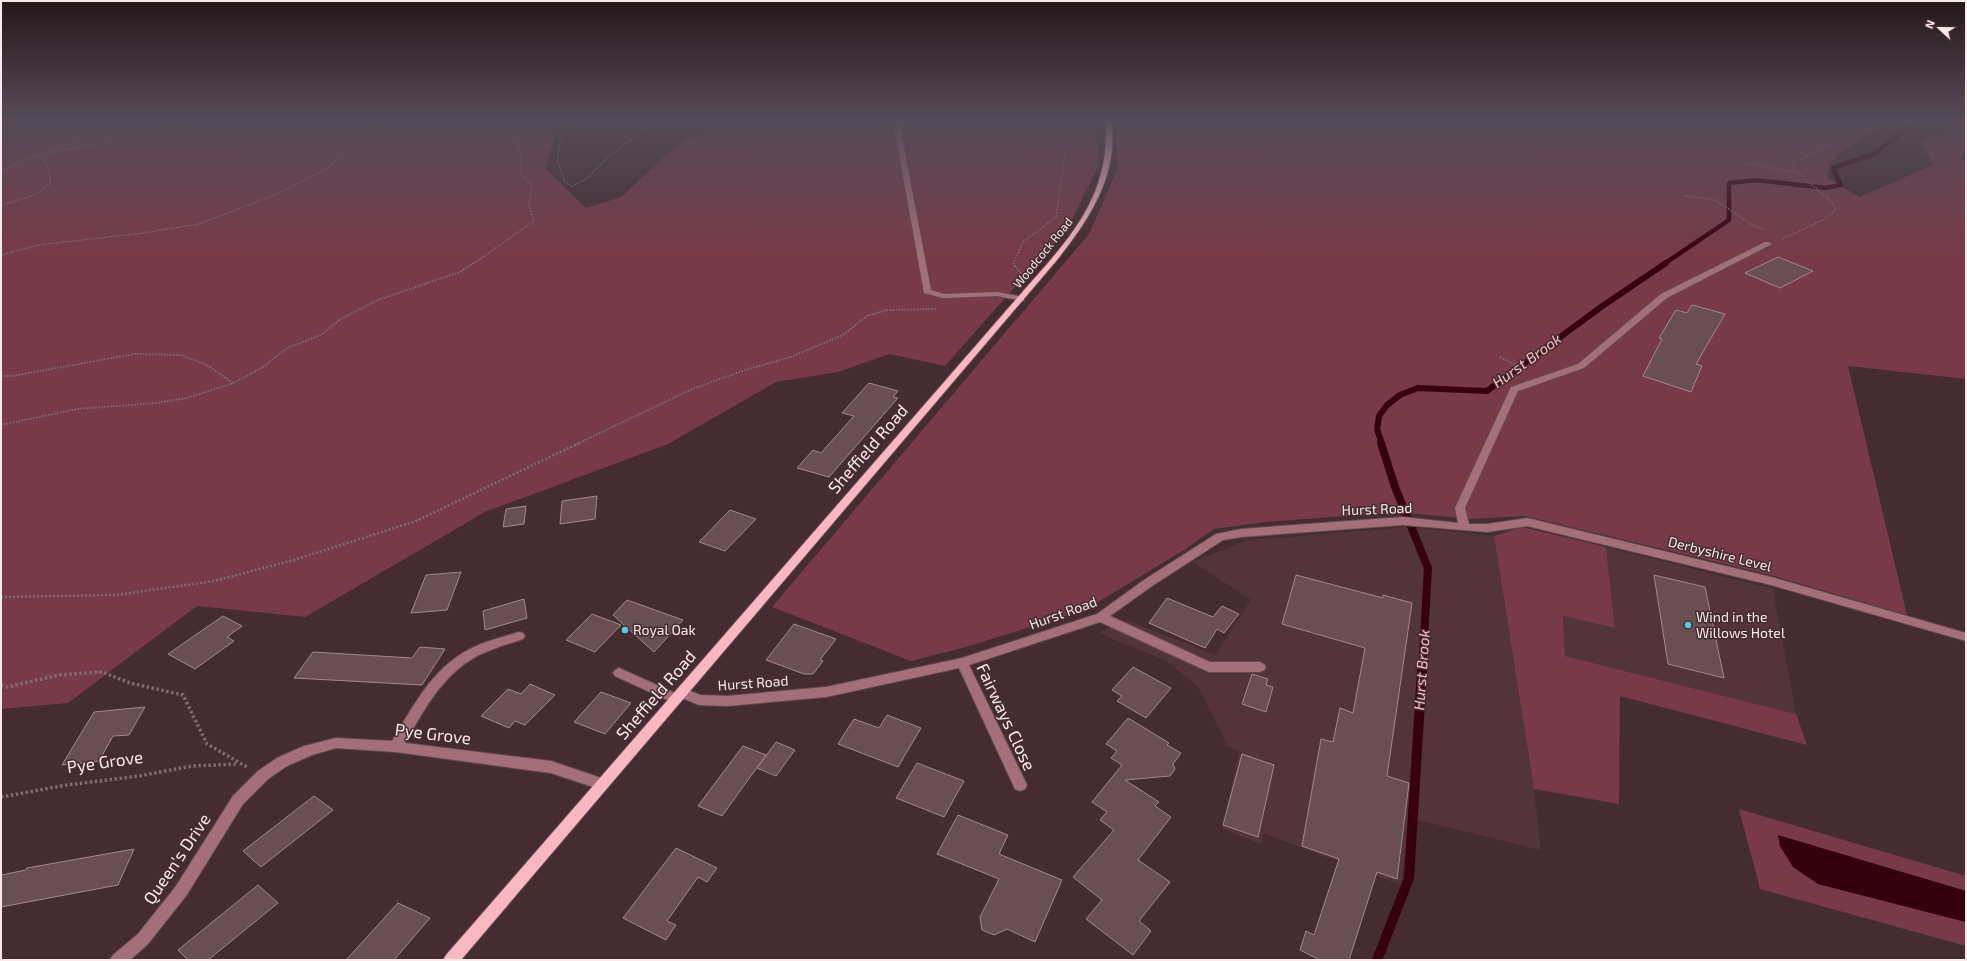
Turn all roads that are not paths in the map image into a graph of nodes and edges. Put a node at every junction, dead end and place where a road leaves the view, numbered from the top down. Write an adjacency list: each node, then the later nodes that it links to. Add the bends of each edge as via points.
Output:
1 (904, 166): 4 (street, via 927,291 944,296 997,294)
2 (1108, 166): 4 (main road, Woodcock Road, via 1104,180 1081,226)
3 (1768, 244): 6 (street, via 1664,296 1581,366 1514,389 1460,508)
4 (1021, 298): 5 (main road, Woodcock Road)
5 (950, 379): 13 (main road, Sheffield Road)
6 (1464, 527): 7 (street, Hurst Road, via 1403,521 1241,533 1220,537); 9 (street, Derbyshire Level, via 1487,528 1527,522 1771,581)
7 (1101, 617): 10 (street, Hurst Road); 11 (street, via 1209,668)
8 (519, 636): 14 (street, via 472,653 448,669 426,697)
9 (1966, 637)
10 (962, 663): 13 (street, Hurst Road, via 826,692 727,702 699,700); 17 (street, Fairways Close)
11 (1260, 667)
12 (619, 673): 13 (street, Hurst Road)
13 (679, 695): 16 (main road, Sheffield Road)
14 (396, 747): 15 (street, Pye Grove, via 336,743 309,750 282,762); 16 (street, Pye Grove, via 551,767)
15 (263, 775): 18 (street, Queen's Drive, via 238,800 181,890 143,939)
16 (602, 784): 19 (main road, Sheffield Road)
17 (1020, 785)
18 (118, 960)
19 (451, 960)

